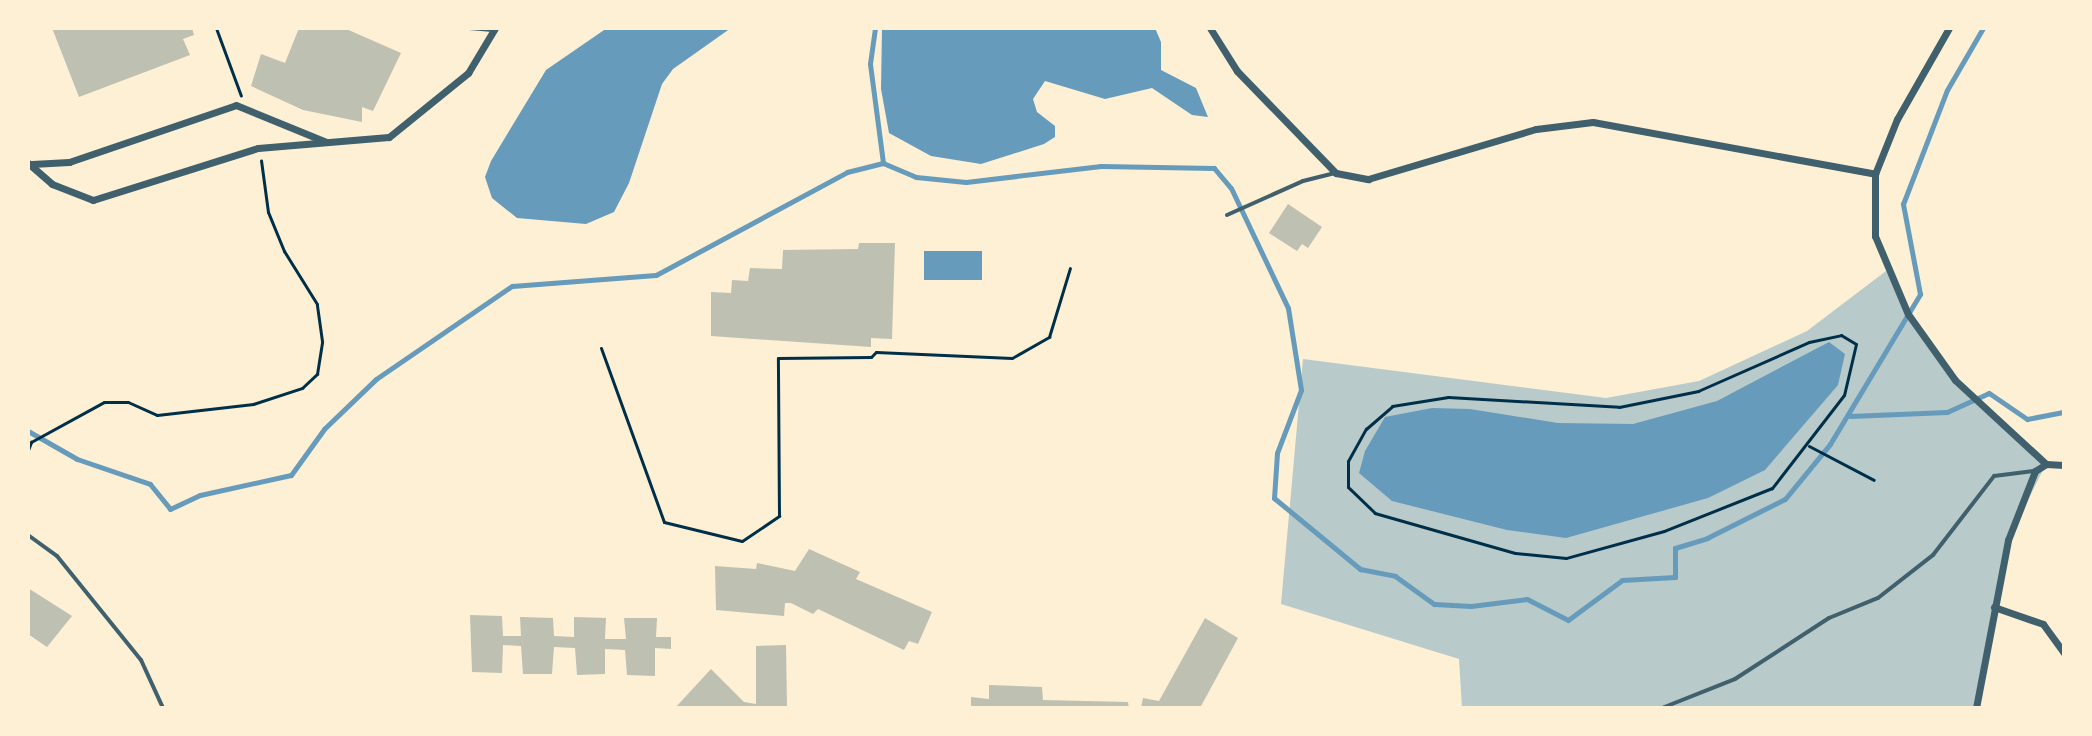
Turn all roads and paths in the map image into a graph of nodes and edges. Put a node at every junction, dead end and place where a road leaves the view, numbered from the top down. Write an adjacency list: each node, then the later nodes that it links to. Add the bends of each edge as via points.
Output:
1 (216, 28): 6 (path)
2 (469, 28): 5 (lane)
3 (1210, 28): 10 (street, via 1237,71)
4 (1949, 28): 11 (street, via 1897,119)
5 (493, 29): 7 (street, via 468,73 419,117 389,137)
6 (246, 109): 7 (street); 9 (street, via 236,105 69,162)
7 (332, 144): 8 (street)
8 (258, 148): 9 (street, via 93,200 52,184); 16 (path, via 268,212 284,251 317,304 322,341 317,374 302,388 253,404 157,415 128,402 104,402 31,442)
9 (29, 164)
10 (1336, 173): 11 (street, via 1368,179 1536,129 1593,122 1654,129); 12 (lane)
11 (1875, 174): 17 (street, via 1875,236 1908,314 1955,380)
12 (1227, 215)
13 (1070, 268): 14 (path, via 1049,337 1012,358 876,352 871,357 778,358 779,516 742,541 664,522)
14 (601, 348)
15 (1809, 446): 15 (path, via 1844,395 1855,360 1856,344 1841,335 1809,342 1698,391 1619,407 1448,397 1392,406 1366,429 1348,461 1348,487 1375,513 1515,553 1566,558 1664,531 1772,488); 20 (path)
16 (28, 450)
17 (2046, 464): 18 (street); 19 (street)
18 (2064, 465)
19 (2035, 471): 22 (street, via 2008,540); 25 (lane, via 1994,476 1933,555 1878,598 1829,618 1735,679)
20 (1874, 480)
21 (28, 535): 24 (lane, via 57,556 141,660)
22 (1994, 607): 23 (street, via 2043,624); 26 (street)
23 (2064, 653)
24 (163, 708)
25 (1662, 708)
26 (1976, 708)

